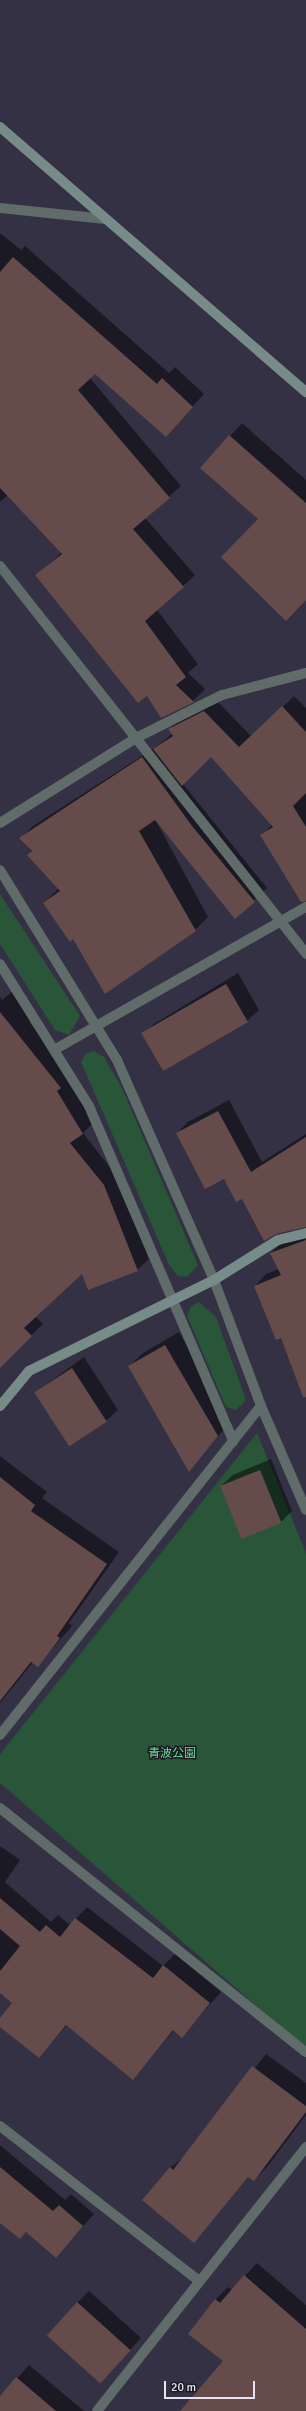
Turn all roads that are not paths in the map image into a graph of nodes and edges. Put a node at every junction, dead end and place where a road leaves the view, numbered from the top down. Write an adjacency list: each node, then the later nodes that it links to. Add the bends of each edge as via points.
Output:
1 (0, 127): 3 (street)
2 (0, 208): 3 (street)
3 (105, 219): 4 (street)
4 (306, 392)
5 (0, 566): 7 (street)
6 (306, 673): 7 (street, via 222,695)
7 (136, 738): 8 (street); 11 (street)
8 (0, 823)
9 (0, 870): 14 (street)
10 (306, 907): 11 (street)
11 (279, 922): 12 (street); 14 (street)
12 (306, 954)
13 (0, 964): 15 (street)
14 (95, 1027): 15 (street); 17 (street, via 117,1060)
15 (54, 1050): 18 (street, via 90,1106)
16 (306, 1233): 17 (street, via 278,1240)
17 (214, 1280): 18 (street); 20 (street)
18 (170, 1302): 19 (street, via 29,1371); 21 (street)
19 (0, 1406)
20 (261, 1406): 21 (street); 22 (street)
21 (233, 1441): 23 (street)
22 (306, 1510)
23 (0, 1735)
24 (0, 1808): 25 (street)
25 (306, 2052)
26 (0, 2126): 28 (street)
27 (306, 2147): 28 (street)
28 (199, 2281): 29 (street)
29 (97, 2411)

